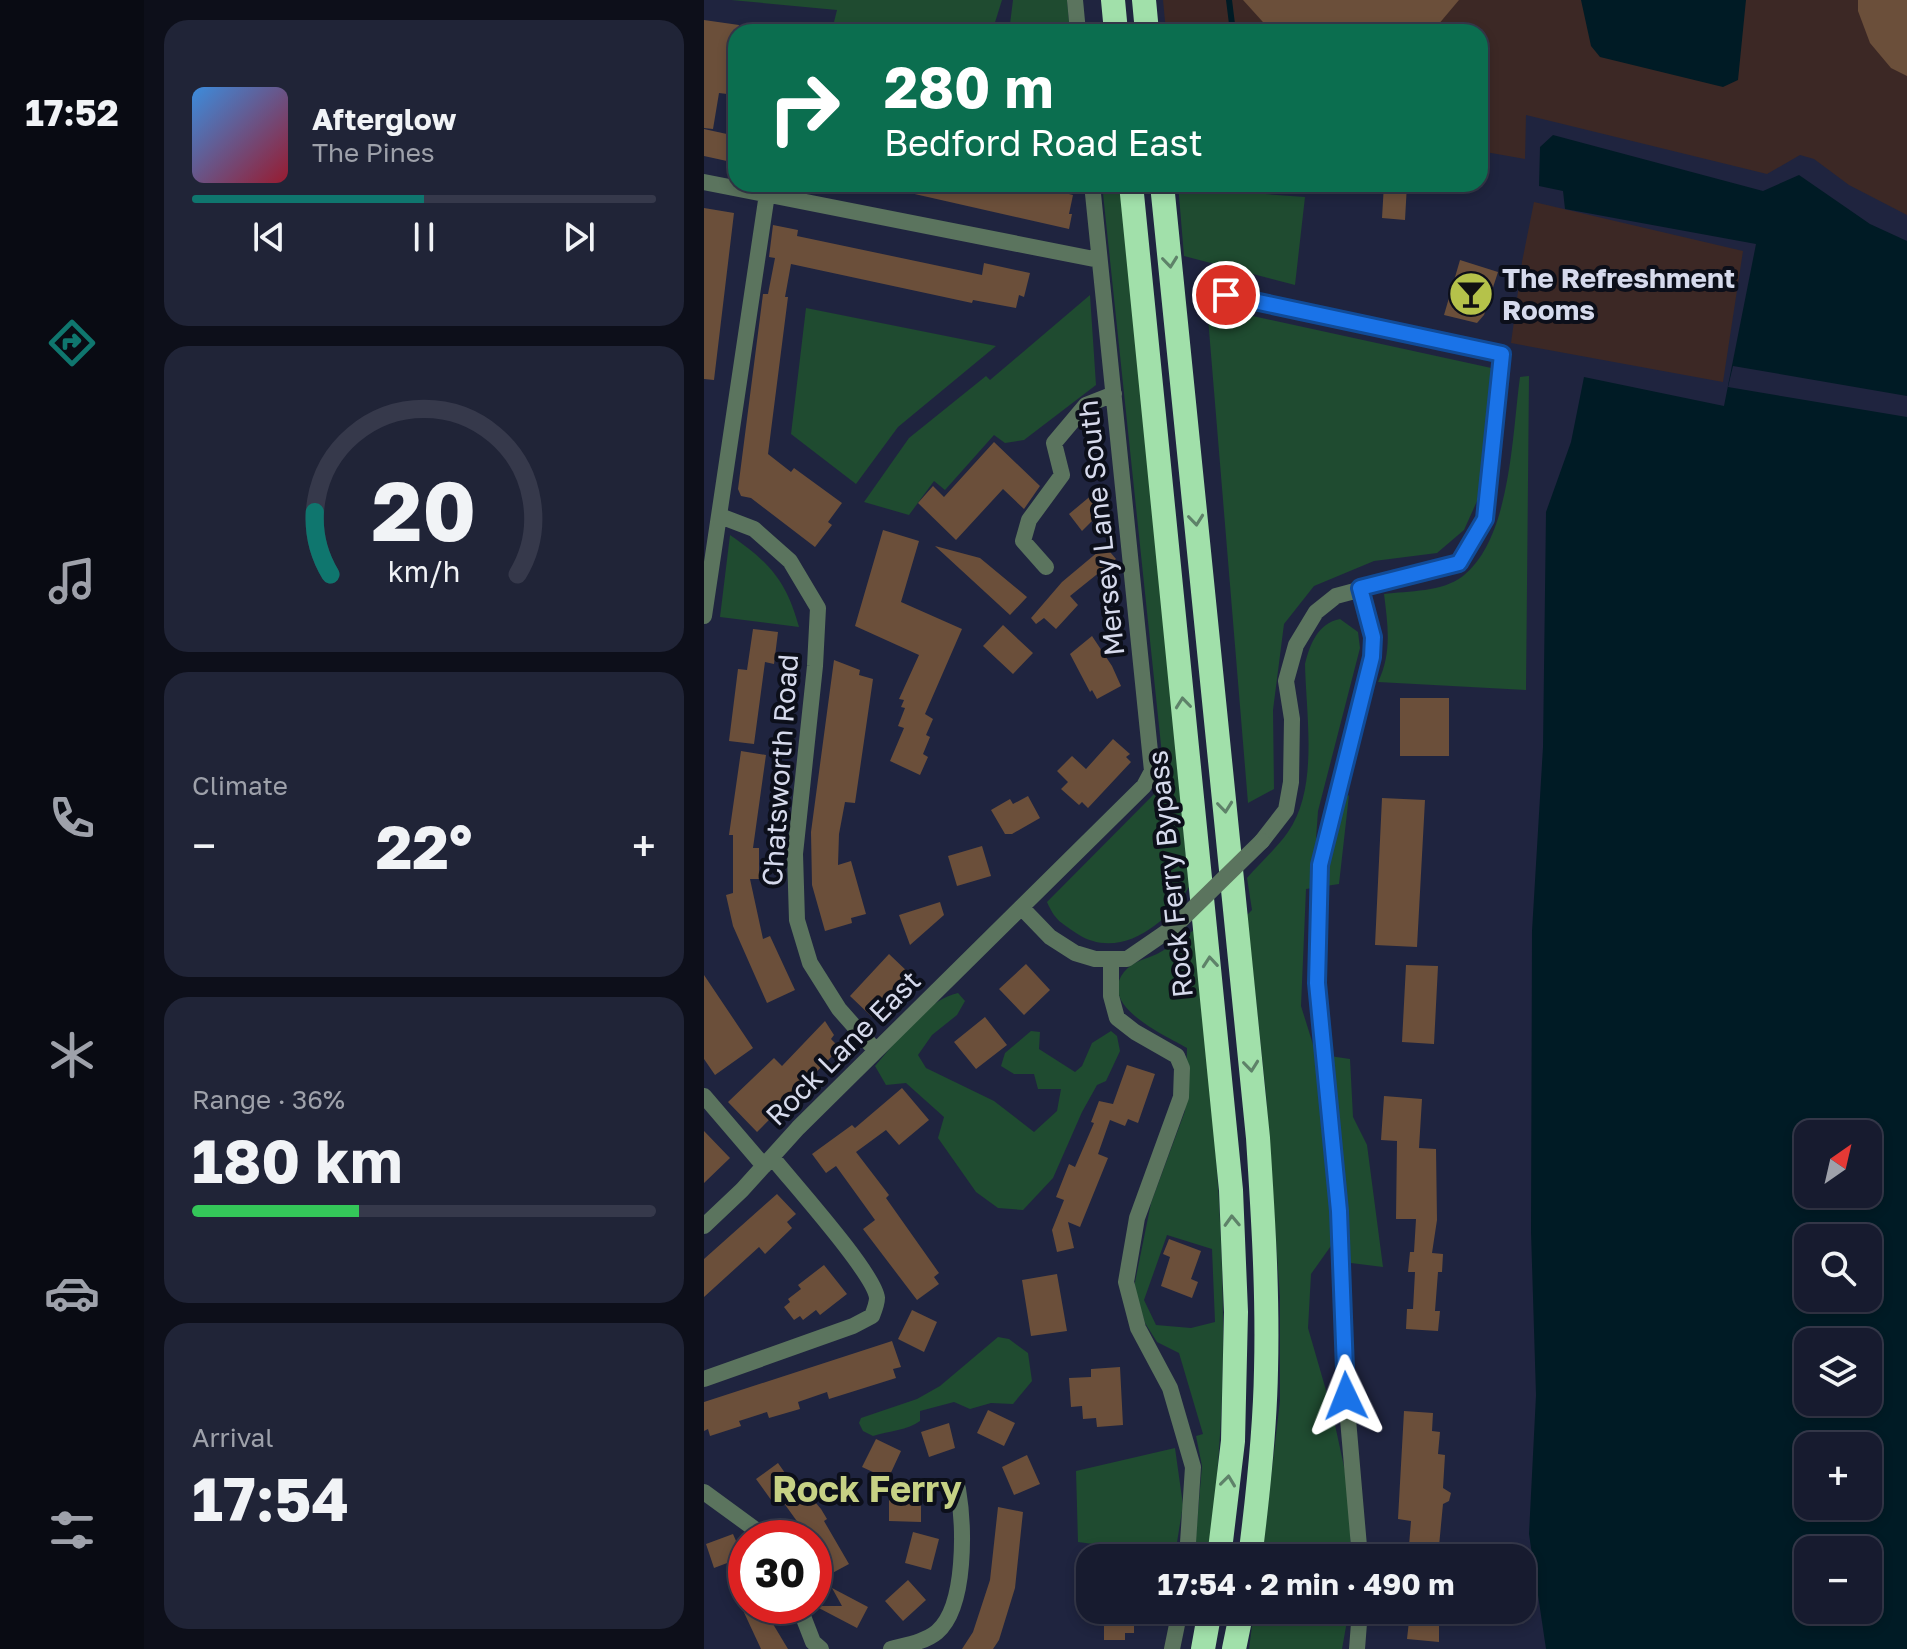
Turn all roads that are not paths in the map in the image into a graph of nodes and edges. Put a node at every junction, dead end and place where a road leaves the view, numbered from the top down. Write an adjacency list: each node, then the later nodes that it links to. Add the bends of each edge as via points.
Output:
1 (1075, 0): 4 (street)
2 (1113, 0): 5 (highway)
3 (1144, 0): 6 (highway)
4 (1077, 24)
5 (1115, 24)
6 (1146, 24)
7 (704, 182): 8 (street)
8 (728, 187)
9 (756, 192): 13 (street)
10 (1093, 192): 14 (street, Mersey Lane South)
11 (1132, 192): 33 (highway, Rock Ferry Bypass, one-way to 11, via 1233,1441 1236,1312 1231,1190)
12 (1163, 192): 34 (highway, one-way to 34, via 1258,1138 1266,1370)
13 (767, 194): 14 (street); 17 (street)
14 (1099, 260): 16 (street, Mersey Lane South)
15 (1205, 290): 19 (street, via 1502,354 1485,519 1466,552 1459,563)
16 (1114, 394): 18 (street, via 1086,405 1054,443 1062,475 1029,520 1023,541); 21 (street, Mersey Lane South)
17 (720, 516): 20 (street); 24 (street, Chatsworth Road, via 754,529 790,561 818,608 795,854 797,920 811,965 839,1009)
18 (1046, 567)
19 (1360, 588): 23 (street, bridge, via 1336,596 1316,612 1296,645 1286,681 1292,719 1286,810 1262,841 1175,926 1127,959); 35 (street, via 1373,637 1372,657 1320,865 1317,983 1339,1211)
20 (704, 616)
21 (1152, 771): 22 (street, Rock Lane East, via 1144,786)
22 (1022, 908): 23 (street, via 1075,953); 24 (street, Rock Lane East)
23 (1111, 960): 32 (street, via 1117,1018 1177,1056 1182,1068 1181,1097 1137,1218 1126,1282 1138,1328 1170,1388 1193,1467)
24 (876, 1051): 26 (street, Rock Lane East)
25 (704, 1096): 26 (street)
26 (768, 1162): 27 (street, Rock Lane East); 28 (street, via 842,1241 872,1285 875,1308 872,1316 853,1326)
27 (704, 1226)
28 (704, 1379)
29 (958, 1489): 42 (street, via 964,1522 957,1593 947,1620 928,1638)
30 (704, 1492): 31 (street)
31 (742, 1520)
32 (1188, 1544)
33 (1221, 1544)
34 (1252, 1544)
35 (1359, 1544)
36 (806, 1624): 41 (street)
37 (1177, 1624): 43 (street)
38 (1207, 1624): 44 (highway)
39 (1239, 1624): 45 (highway)
40 (1359, 1624): 46 (street)
41 (821, 1649)
42 (891, 1649)
43 (1172, 1649)
44 (1203, 1649)
45 (1234, 1649)
46 (1357, 1649)

